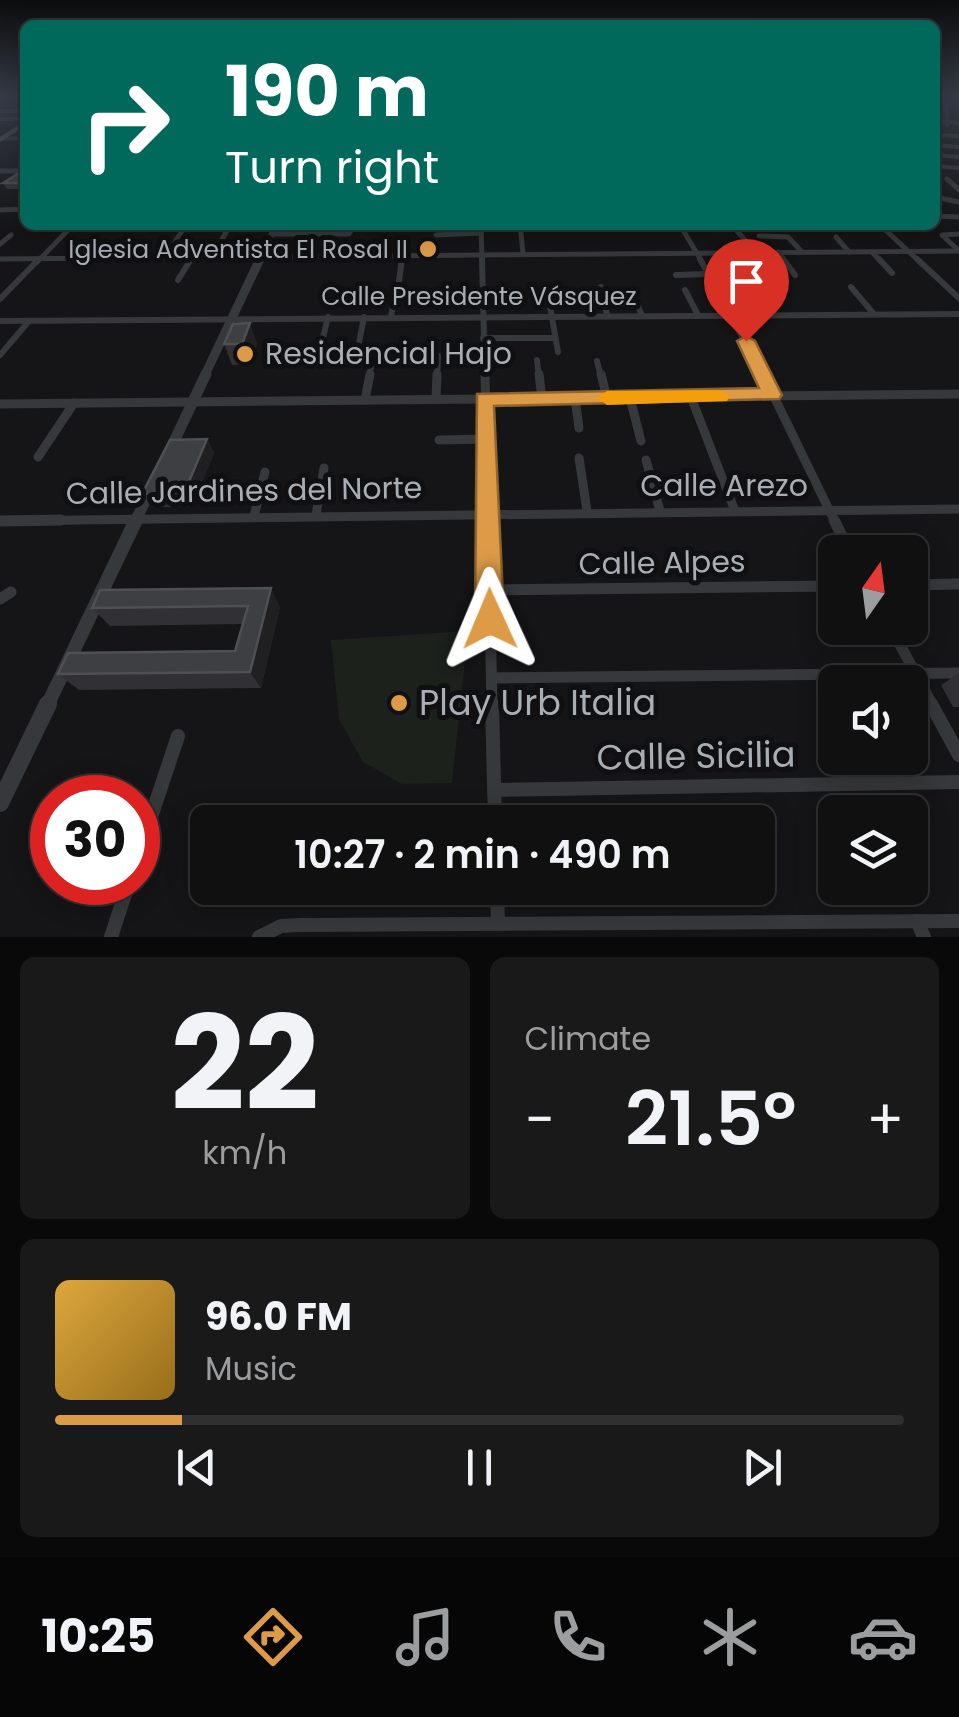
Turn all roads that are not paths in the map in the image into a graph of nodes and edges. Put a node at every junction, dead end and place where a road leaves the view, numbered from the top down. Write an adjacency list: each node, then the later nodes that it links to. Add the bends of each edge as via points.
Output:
1 (947, 179): 2 (street)
2 (959, 190)
3 (68, 230): 38 (street)
4 (183, 230): 36 (street)
5 (227, 230): 34 (street)
6 (274, 230): 35 (street)
7 (282, 230): 17 (street)
8 (314, 230): 17 (street)
9 (344, 230): 17 (street)
10 (472, 230): 18 (street)
11 (481, 230): 33 (street)
12 (683, 230): 24 (street)
13 (885, 230): 30 (street)
14 (737, 231): 25 (street)
15 (521, 233): 31 (street)
16 (11, 234): 22 (street)
17 (312, 234)
18 (436, 234)
19 (959, 234): 23 (street, via 942,235)
20 (759, 236): 27 (street, via 788,237)
21 (836, 238): 28 (street)
22 (0, 244)
23 (959, 251): 30 (street)
24 (695, 252): 25 (street); 31 (street); 42 (street)
25 (756, 252): 26 (street)
26 (778, 252): 27 (street); 43 (street)
27 (802, 252): 28 (street)
28 (849, 252): 29 (street)
29 (872, 252): 30 (street); 40 (street)
30 (909, 252): 53 (street)
31 (523, 254): 33 (street)
32 (403, 255): 33 (street); 35 (street); 45 (street)
33 (480, 255): 60 (street)
34 (213, 256): 35 (street); 37 (street)
35 (262, 256): 65 (street)
36 (165, 257): 37 (street); 38 (street)
37 (192, 257): 44 (street)
38 (41, 258): 39 (street); 52 (street)
39 (0, 259)
40 (892, 272)
41 (676, 274): 42 (street)
42 (708, 274): 54 (street)
43 (795, 275)
44 (178, 280)
45 (399, 282)
46 (600, 287): 57 (street)
47 (851, 287): 55 (street)
48 (547, 289): 61 (street)
49 (686, 290): 59 (street)
50 (394, 292): 64 (street)
51 (632, 296): 58 (street)
52 (0, 298)
53 (959, 298)
54 (733, 314): 55 (street, Calle Presidente Vásquez); 59 (street, Calle Presidente Vásquez); 79 (street)
55 (874, 314): 56 (street, Calle Presidente Vásquez)
56 (959, 314)
57 (607, 315): 58 (street, Calle Presidente Vásquez); 61 (street, Calle Presidente Vásquez)
58 (642, 315): 59 (street, Calle Presidente Vásquez)
59 (698, 315)
60 (483, 316): 61 (street, Calle Presidente Vásquez); 64 (street, Calle Presidente Vásquez); 68 (street)
61 (552, 316): 69 (street)
62 (328, 317): 63 (street, Calle Presidente Vásquez); 65 (street, Calle Presidente Vásquez); 72 (street)
63 (364, 317): 64 (street, Calle Presidente Vásquez); 70 (street)
64 (391, 317)
65 (233, 318): 66 (street, Calle Presidente Vásquez); 88 (street)
66 (29, 320): 67 (street, Calle Presidente Vásquez); 73 (street)
67 (0, 321)
68 (483, 338): 69 (street); 85 (street)
69 (555, 338): 71 (street)
70 (359, 343)
71 (558, 352)
72 (319, 354)
73 (0, 355)
74 (438, 356): 87 (street)
75 (373, 357): 86 (street)
76 (537, 360): 81 (street)
77 (597, 361): 83 (street)
78 (959, 394): 79 (street)
79 (772, 395): 80 (street); 101 (street)
80 (691, 397): 84 (street); 100 (street)
81 (542, 398): 82 (street); 85 (street)
82 (575, 398): 83 (street); 91 (street)
83 (607, 398): 84 (street)
84 (630, 398): 94 (street)
85 (484, 399): 87 (street); 92 (street)
86 (364, 400): 87 (street); 88 (street)
87 (436, 400)
88 (194, 402): 89 (street); 108 (street)
89 (74, 403): 90 (street); 95 (street)
90 (0, 404)
91 (579, 428)
92 (486, 438): 93 (street); 104 (street)
93 (439, 440)
94 (640, 441)
95 (38, 457)
96 (579, 458): 105 (street)
97 (646, 460): 103 (street)
98 (324, 468): 106 (street)
99 (265, 472): 107 (street)
100 (735, 510): 101 (street, Calle Arezo); 103 (street, Calle Arezo)
101 (828, 510): 102 (street, Calle Arezo); 110 (street)
102 (959, 510)
103 (660, 511): 105 (street, Calle Arezo)
104 (490, 512): 105 (street, Calle Arezo); 106 (street, Calle Jardines del Norte); 114 (street)
105 (588, 512)
106 (316, 515): 107 (street, Calle Jardines del Norte)
107 (254, 516): 108 (street, Calle Jardines del Norte)
108 (136, 518): 109 (street, Calle Jardines del Norte); 127 (street)
109 (0, 521)
110 (841, 535)
111 (959, 584): 112 (street)
112 (928, 585)
113 (818, 586): 114 (street, Calle Alpes)
114 (489, 590): 120 (street)
115 (12, 592): 116 (street)
116 (0, 599)
117 (928, 674): 118 (street)
118 (959, 674)
119 (818, 675): 120 (street)
120 (492, 678): 126 (street)
121 (928, 697): 123 (street)
122 (178, 736): 125 (street)
123 (959, 755)
124 (959, 782): 126 (street, Calle Sicilia)
125 (160, 790)
126 (494, 790): 128 (street)
127 (0, 803)
128 (494, 805)
129 (121, 905): 135 (street)
130 (498, 905): 132 (street)
131 (959, 921): 133 (street)
132 (498, 922): 133 (street); 134 (street)
133 (920, 929)
134 (280, 932): 136 (street)
135 (111, 937)
136 (258, 937)

